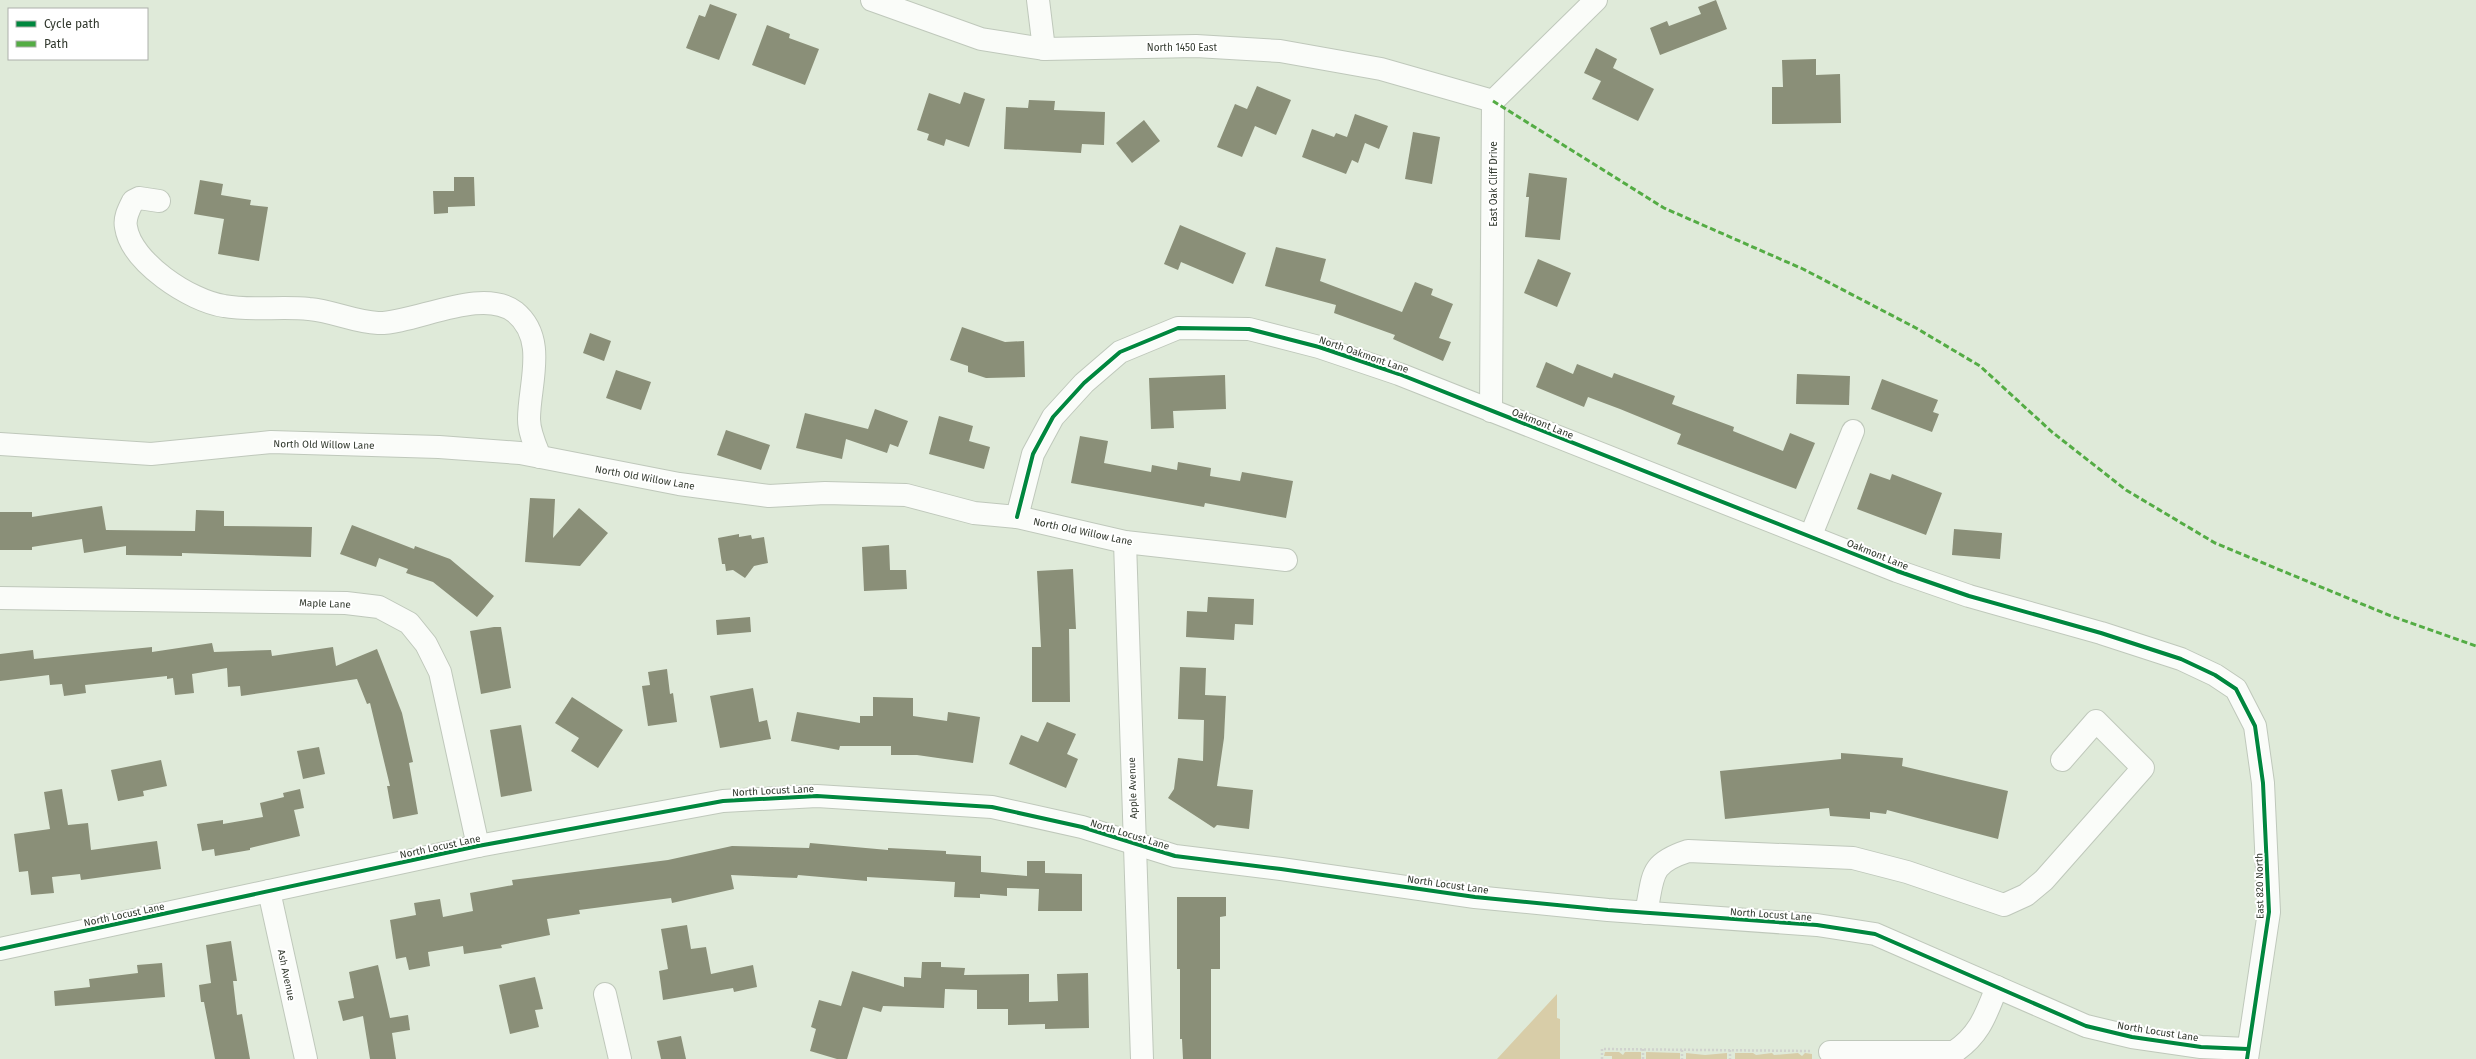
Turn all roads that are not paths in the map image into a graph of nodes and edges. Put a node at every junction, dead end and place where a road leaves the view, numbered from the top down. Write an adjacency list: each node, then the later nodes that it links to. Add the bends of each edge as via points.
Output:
1 (872, 0): 4 (street, North 1450 East, via 981,39)
2 (1038, 0): 4 (street)
3 (1596, 0): 5 (street)
4 (1044, 49): 5 (street, North 1450 East, via 1196,46 1280,51 1381,69)
5 (1493, 101): 7 (street, East Oak Cliff Drive)
6 (159, 201): 10 (street, via 140,198 132,201 125,226 129,237 141,258 160,274 205,301 242,308 309,309 379,323 450,307 484,303 502,305 515,312 525,324 532,339 536,369 529,420)
7 (1492, 411): 11 (street, North Oakmont Lane, via 1319,346 1249,329 1178,328 1120,352 1084,383 1053,418 1033,454); 12 (street, Oakmont Lane)
8 (1853, 431): 12 (street)
9 (0, 444): 10 (street, North Old Willow Lane, via 151,454 271,442 476,450)
10 (540, 457): 11 (street, North Old Willow Lane, via 680,484 769,496 825,493 906,495 974,513)
11 (1017, 517): 13 (street, North Old Willow Lane)
12 (1811, 535): 16 (street, Oakmont Lane, via 1897,571 1969,596 2102,632 2181,659 2236,690)
13 (1125, 542): 14 (street, North Old Willow Lane); 18 (street, Apple Avenue)
14 (1286, 560)
15 (0, 598): 19 (street, Maple Lane, via 346,603 379,607 409,623 426,644 440,672)
16 (2249, 714): 26 (street, East 820 North, via 2255,726 2263,783 2269,912)
17 (2062, 760): 21 (street, via 2096,721 2143,768 2044,880 2026,895 2004,905 1908,872 1853,858 1688,851 1670,857 1655,869)
18 (1135, 844): 19 (street, North Locust Lane, via 1082,827 992,807 817,796 723,801); 21 (street, North Locust Lane, via 1175,856 1475,897); 29 (street, Apple Avenue)
19 (478, 846): 20 (street, North Locust Lane)
20 (269, 891): 22 (street, North Locust Lane); 27 (street, Ash Avenue)
21 (1646, 912): 23 (street, North Locust Lane, via 1817,925 1875,934)
22 (0, 949)
23 (1997, 987): 25 (street, via 1979,1030 1954,1052); 26 (street, North Locust Lane, via 2086,1026 2132,1037)
24 (605, 994): 28 (street)
25 (1823, 1051)
26 (2247, 1054)
27 (306, 1059)
28 (620, 1059)
29 (1142, 1059)

